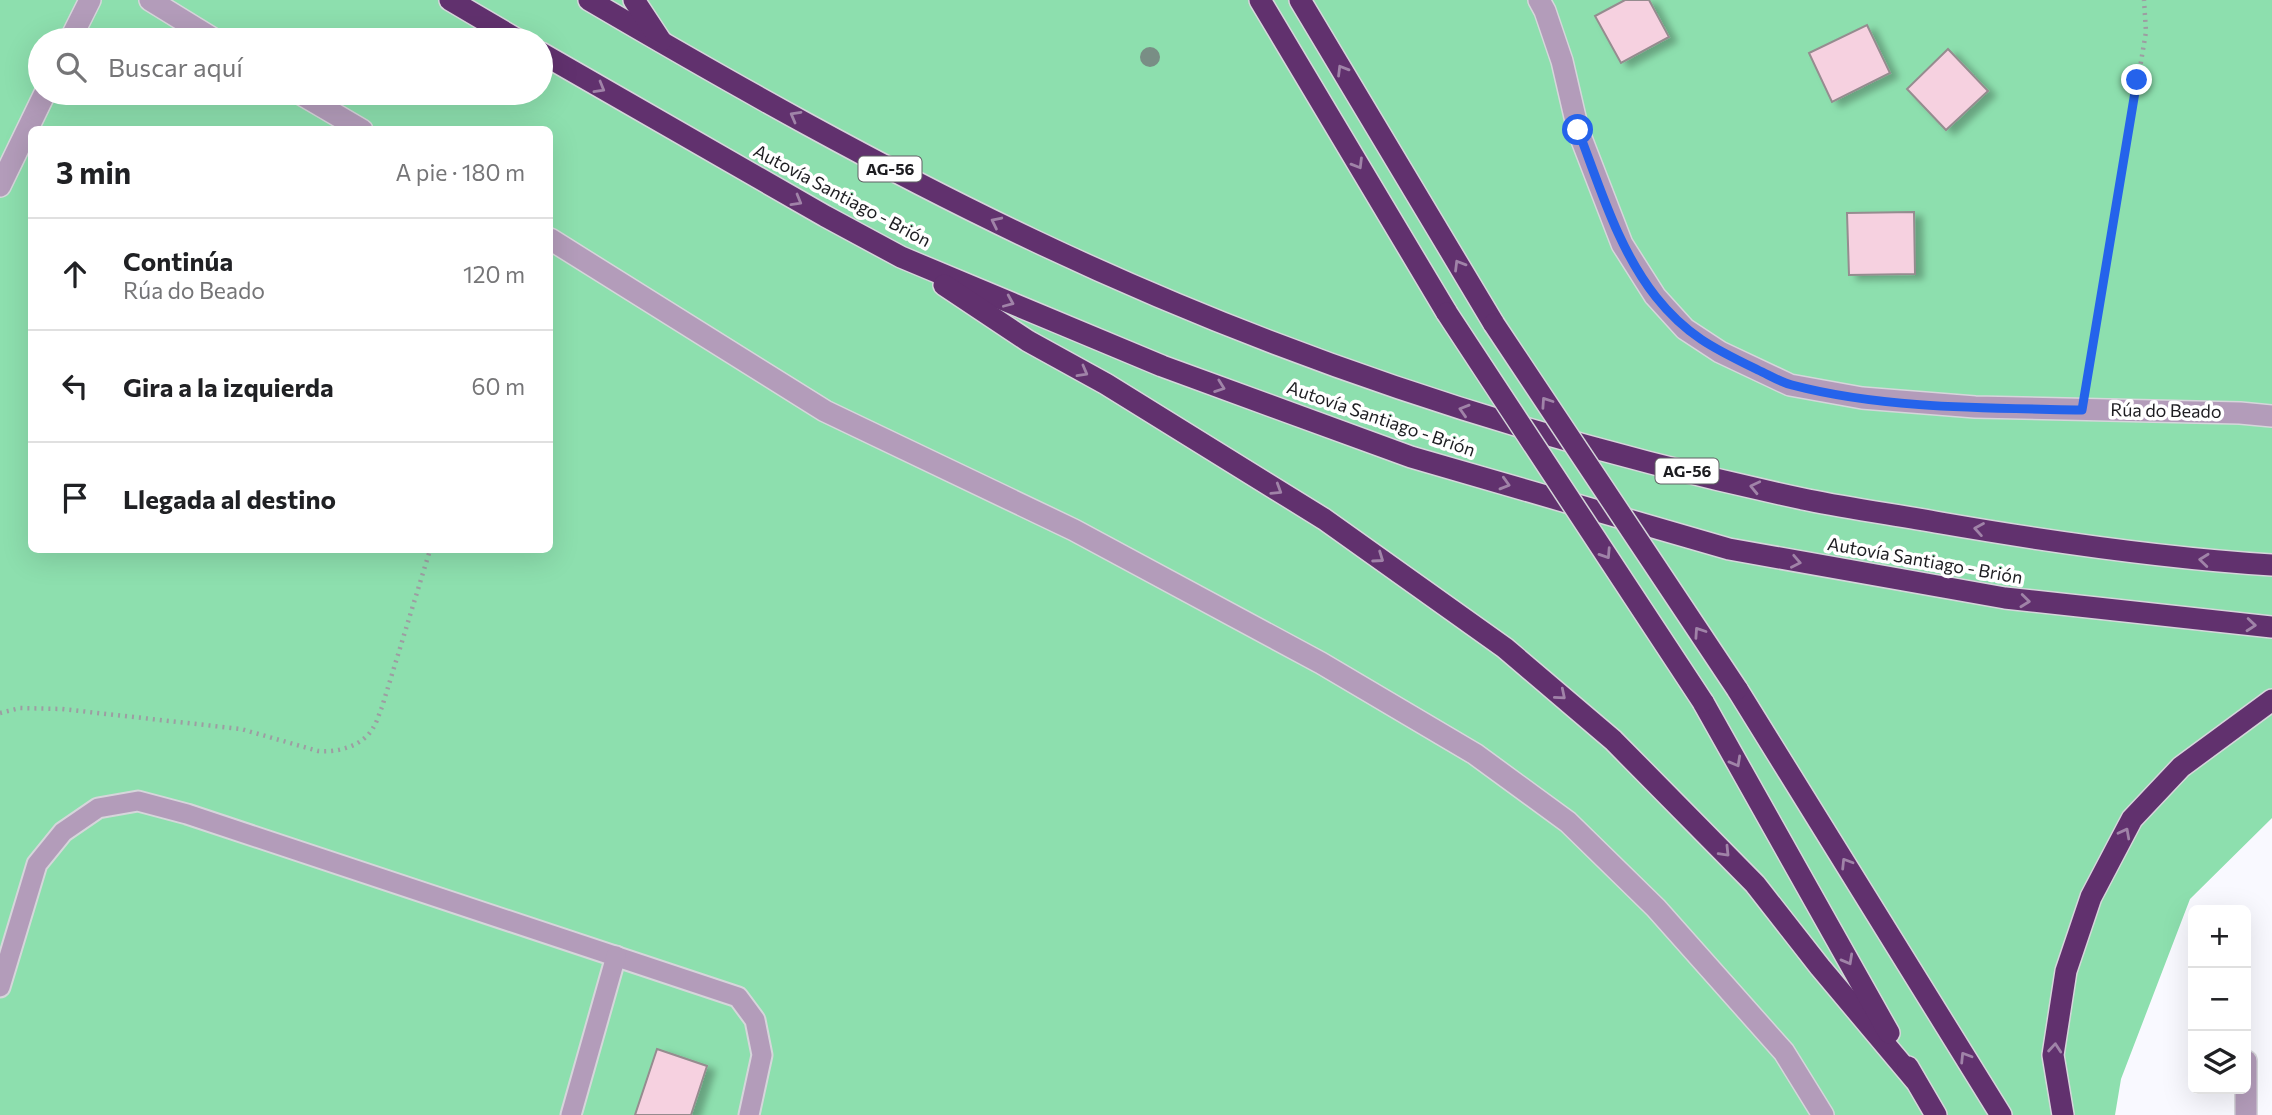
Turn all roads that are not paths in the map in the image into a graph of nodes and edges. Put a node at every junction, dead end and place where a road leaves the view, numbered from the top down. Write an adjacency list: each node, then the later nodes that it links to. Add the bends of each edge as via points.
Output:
1 (90, 0): 9 (street)
2 (150, 0): 10 (street)
3 (450, 0): 11 (highway)
4 (589, 0): 12 (highway, Autovía Santiago - Brión / AG-56)
5 (634, 0): 12 (highway)
6 (1260, 0): 28 (highway, one-way to 28, bridge, via 1447,313 1703,702)
7 (1300, 0): 34 (highway, one-way to 7, bridge, via 1737,689 1494,324)
8 (1539, 0): 22 (street, Rúa do Beado, via 1562,61 1578,130 1622,244 1655,296 1685,329 1720,352 1790,385 1862,398 1975,407)
9 (76, 28)
10 (196, 28)
11 (498, 28)
12 (662, 43): 23 (highway, Autovía Santiago - Brión / AG-56, one-way to 12, via 1988,531 1810,500 1631,458 1458,408 1340,369 1125,282 897,173)
13 (553, 61): 21 (highway, Autovía Santiago - Brión, one-way to 21)
14 (39, 105): 16 (street)
15 (319, 105): 17 (street)
16 (29, 126)
17 (355, 126)
18 (28, 128): 19 (street)
19 (0, 186)
20 (553, 241): 32 (street, via 825,411 1074,530 1321,663 1475,754 1567,822 1656,908 1784,1052)
21 (901, 257): 24 (highway, Autovía Santiago - Brión, one-way to 24, via 1162,366 1411,457 1729,549 2005,598); 28 (highway, one-way to 28, via 1028,341 1324,519 1506,648 1613,740 1755,884)
22 (2272, 416)
23 (2272, 565)
24 (2272, 626)
25 (2272, 700): 35 (highway, one-way to 25, via 2053,1055 2066,971 2091,897 2132,819 2181,767)
26 (617, 957): 27 (lane, via 138,801 99,808 64,832 37,864); 30 (lane); 31 (lane, via 738,997 755,1020 762,1055)
27 (0, 987)
28 (1915, 1080): 33 (highway)
29 (2246, 1094): 36 (street)
30 (571, 1115)
31 (749, 1115)
32 (1823, 1115)
33 (1936, 1115)
34 (2001, 1115)
35 (2063, 1115)
36 (2246, 1115)

